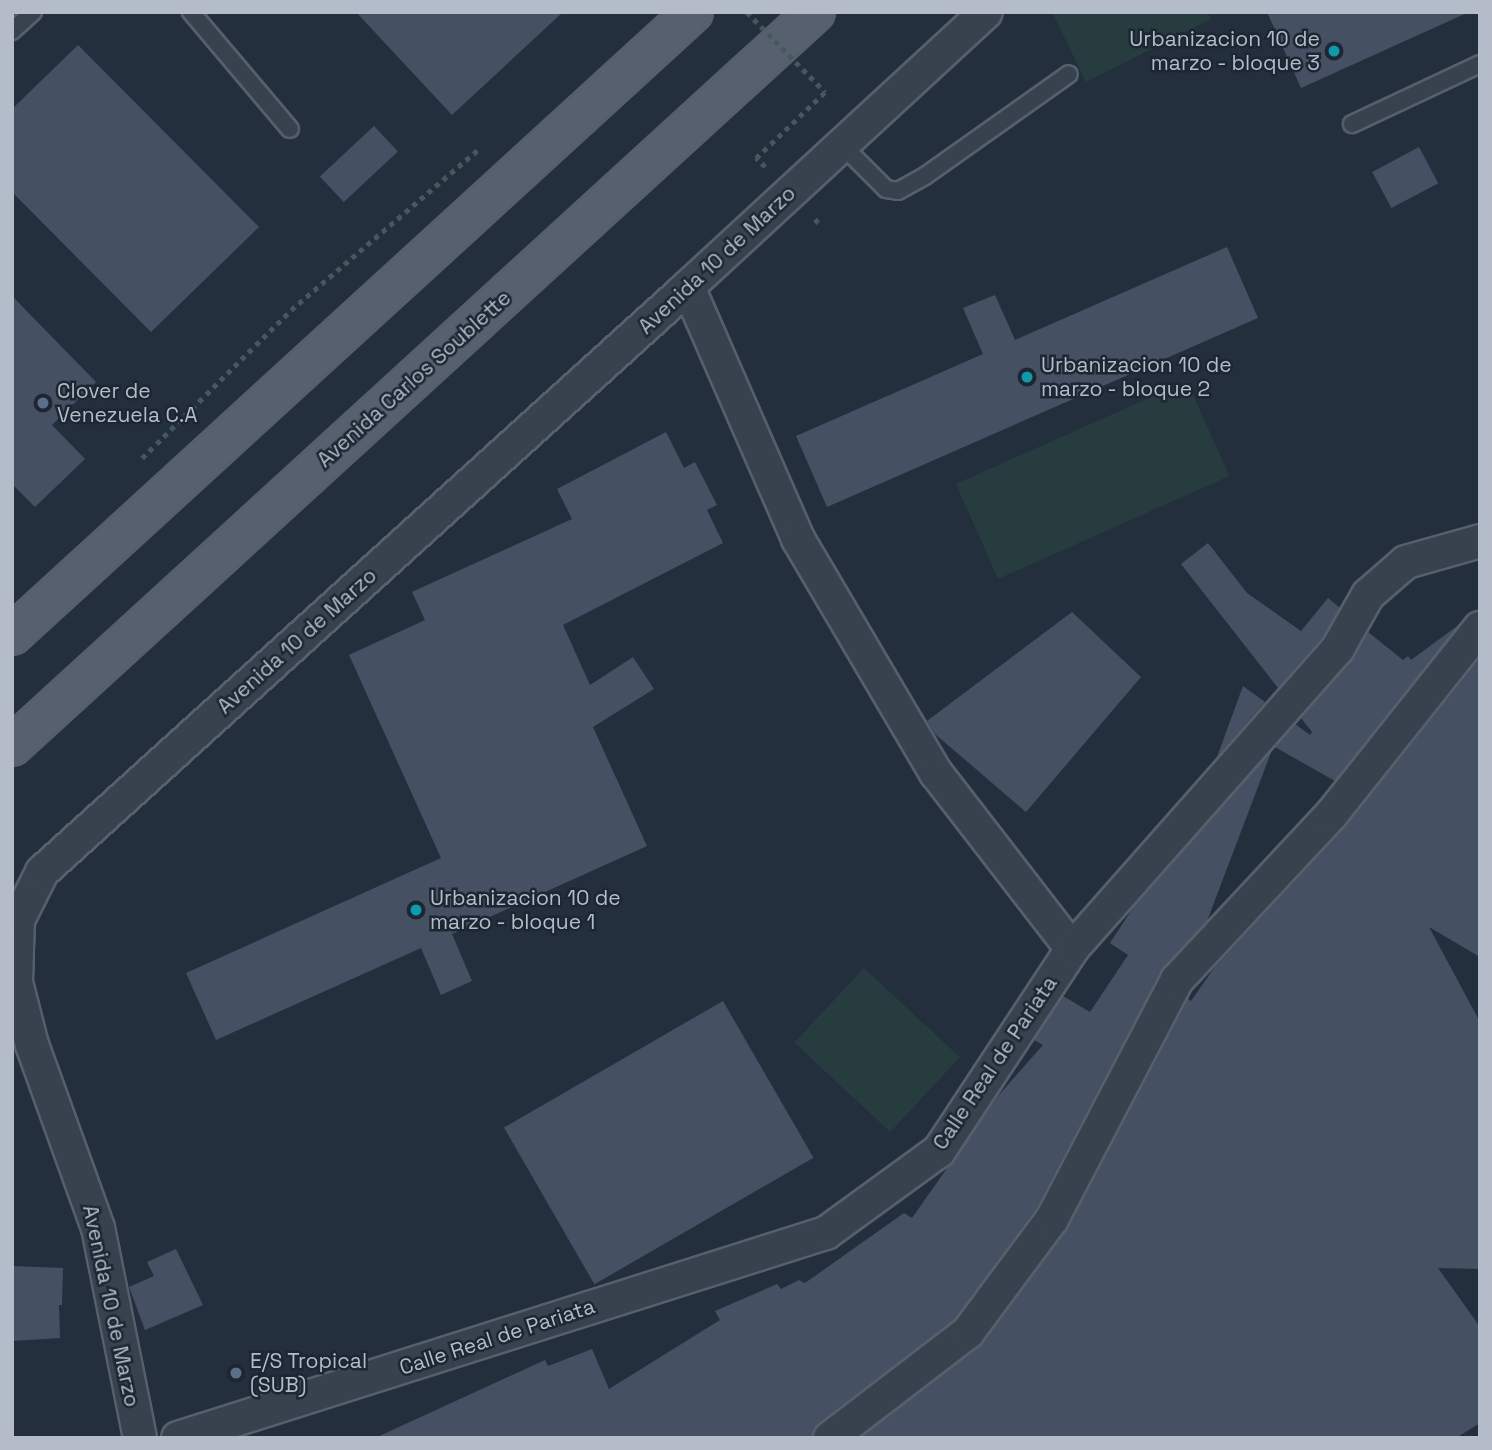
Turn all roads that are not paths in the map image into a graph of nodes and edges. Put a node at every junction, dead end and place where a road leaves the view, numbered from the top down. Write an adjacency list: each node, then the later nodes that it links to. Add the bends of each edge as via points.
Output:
1 (33, 12): 6 (lane)
2 (191, 12): 10 (lane)
3 (693, 12): 15 (main road)
4 (815, 12): 16 (main road, Avenida Carlos Soublette)
5 (986, 12): 11 (street, Avenida 10 de Marzo)
6 (12, 31)
7 (1480, 64): 9 (lane)
8 (1069, 74): 11 (lane, via 898,191 886,189)
9 (1352, 124)
10 (290, 129)
11 (842, 145): 12 (street, Avenida 10 de Marzo)
12 (688, 287): 17 (street, via 798,539 936,773); 18 (street, Avenida 10 de Marzo, via 42,872 18,920 16,982 32,1045 99,1228)
13 (1475, 544): 17 (street, Calle Real de Pariata, via 1406,562 1368,595 1338,648)
14 (1480, 628): 20 (street, via 1331,815 1177,980 1052,1219 968,1332)
15 (12, 635)
16 (12, 746)
17 (1072, 949): 19 (street, Calle Real de Pariata, via 939,1151 827,1233)
18 (139, 1438)
19 (178, 1438)
20 (830, 1438)

